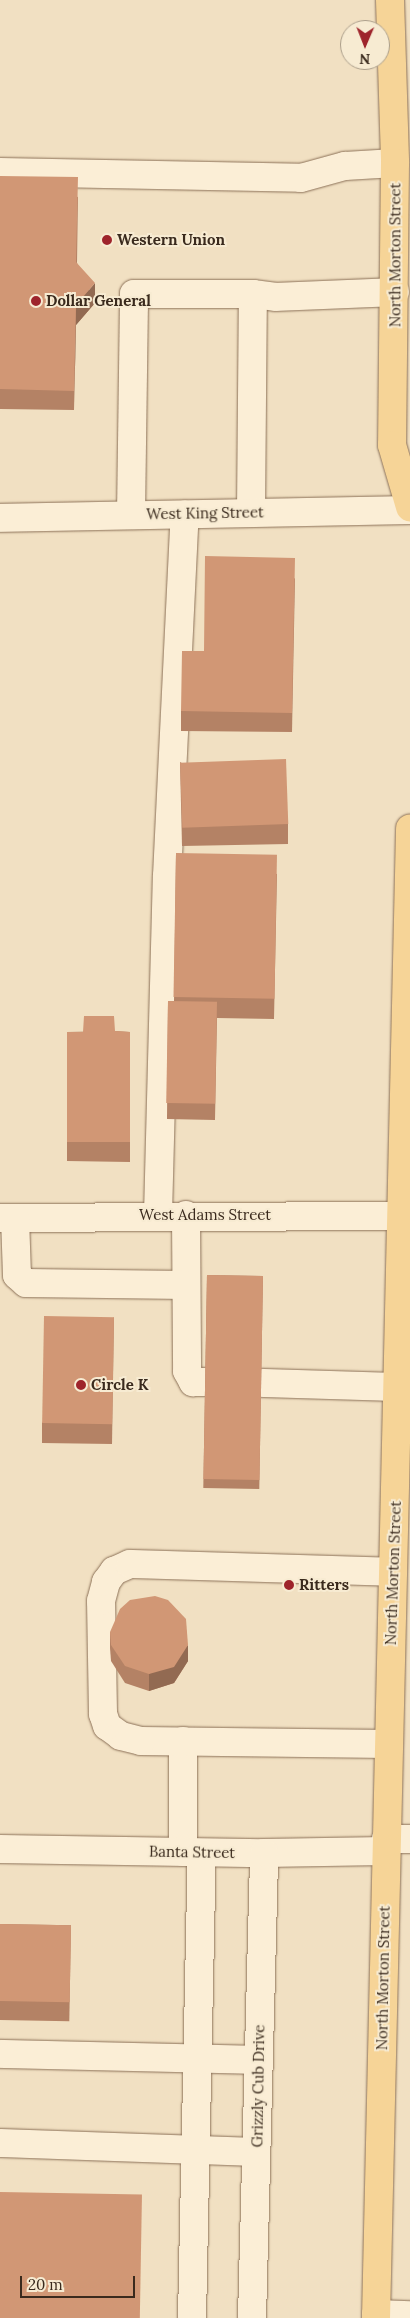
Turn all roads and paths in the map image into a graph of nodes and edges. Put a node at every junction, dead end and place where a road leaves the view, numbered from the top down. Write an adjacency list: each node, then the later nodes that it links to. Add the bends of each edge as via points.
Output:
1 (390, 0): 2 (main road, North Morton Street)
2 (395, 163): 3 (street, via 345,166 301,178); 4 (main road, North Morton Street)
3 (0, 172)
4 (395, 292): 5 (street, via 276,297); 6 (main road, North Morton Street, via 392,445)
5 (253, 294): 7 (street); 9 (street, via 134,294)
6 (410, 508): 7 (street, West King Street)
7 (251, 512): 8 (street, West King Street)
8 (185, 514): 9 (street, West King Street); 14 (street, via 166,886)
9 (131, 515): 10 (street, West King Street)
10 (0, 518)
11 (410, 828): 12 (main road, North Morton Street)
12 (410, 910): 13 (main road, North Morton Street)
13 (408, 1094): 16 (main road, North Morton Street)
14 (158, 1215): 15 (street, West Adams Street); 17 (street, West Adams Street)
15 (186, 1215): 16 (street, West Adams Street); 18 (street)
16 (407, 1216): 21 (main road, North Morton Street)
17 (7, 1218): 18 (street, via 17,1275 26,1283)
18 (186, 1285): 19 (street, via 187,1371 193,1382)
19 (206, 1382)
20 (262, 1384): 21 (street)
21 (398, 1387): 22 (main road, North Morton Street)
22 (393, 1572): 23 (street, via 130,1564 114,1571 106,1582 102,1601 104,1714 107,1726 121,1736 141,1741); 24 (main road, North Morton Street)
23 (182, 1741): 24 (street); 27 (street)
24 (388, 1744): 25 (main road, North Morton Street)
25 (394, 1843): 28 (street, Banta Street); 36 (main road, North Morton Street)
26 (0, 1849): 27 (street, Banta Street)
27 (193, 1852): 28 (street, Banta Street); 30 (street)
28 (264, 1853): 31 (street, Grizzly Cub Drive)
29 (0, 2054): 30 (street)
30 (198, 2058): 31 (street); 33 (street)
31 (258, 2060): 34 (street, Grizzly Cub Drive)
32 (0, 2143): 33 (street)
33 (194, 2149): 34 (street); 37 (street)
34 (256, 2152): 38 (street, Grizzly Cub Drive)
35 (410, 2315): 36 (street)
36 (376, 2316)
37 (192, 2318)
38 (252, 2318)

